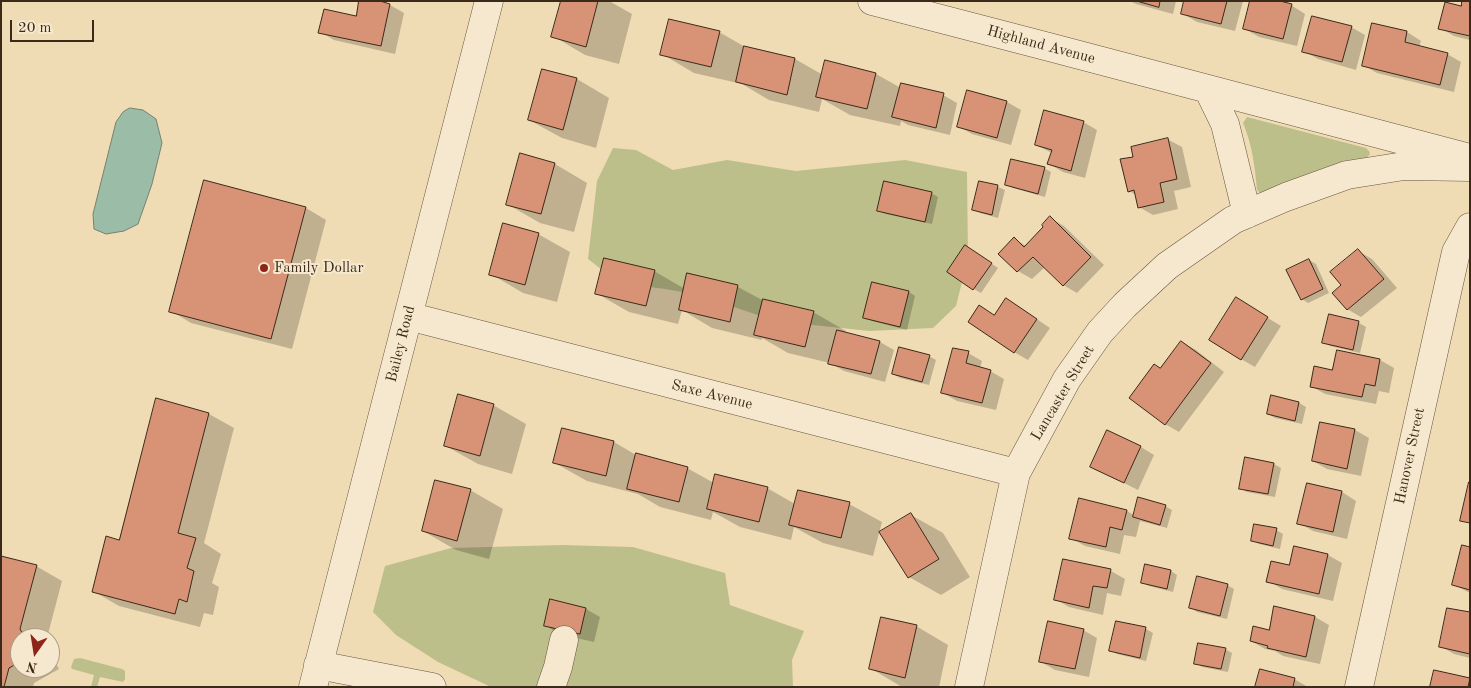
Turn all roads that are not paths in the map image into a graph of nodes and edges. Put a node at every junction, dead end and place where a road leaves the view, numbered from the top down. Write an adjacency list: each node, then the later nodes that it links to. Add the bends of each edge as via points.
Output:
1 (489, 1): 8 (street, Bailey Road)
2 (872, 1): 3 (street, Highland Avenue)
3 (1208, 89): 4 (street, Highland Avenue); 6 (street, via 1224,124)
4 (1470, 158)
5 (1470, 167): 6 (street, Lancaster Street, via 1404,166 1347,175)
6 (1248, 214): 9 (street, Lancaster Street, via 1234,220 1167,266 1100,332 1067,379)
7 (1470, 227): 15 (street, Hanover Street, via 1456,252)
8 (408, 316): 9 (street, Saxe Avenue); 11 (street, Bailey Road)
9 (1016, 472): 14 (street, Lancaster Street)
10 (564, 640): 13 (street)
11 (315, 676): 12 (street)
12 (432, 687)
13 (551, 687)
14 (969, 687)
15 (1359, 687)

